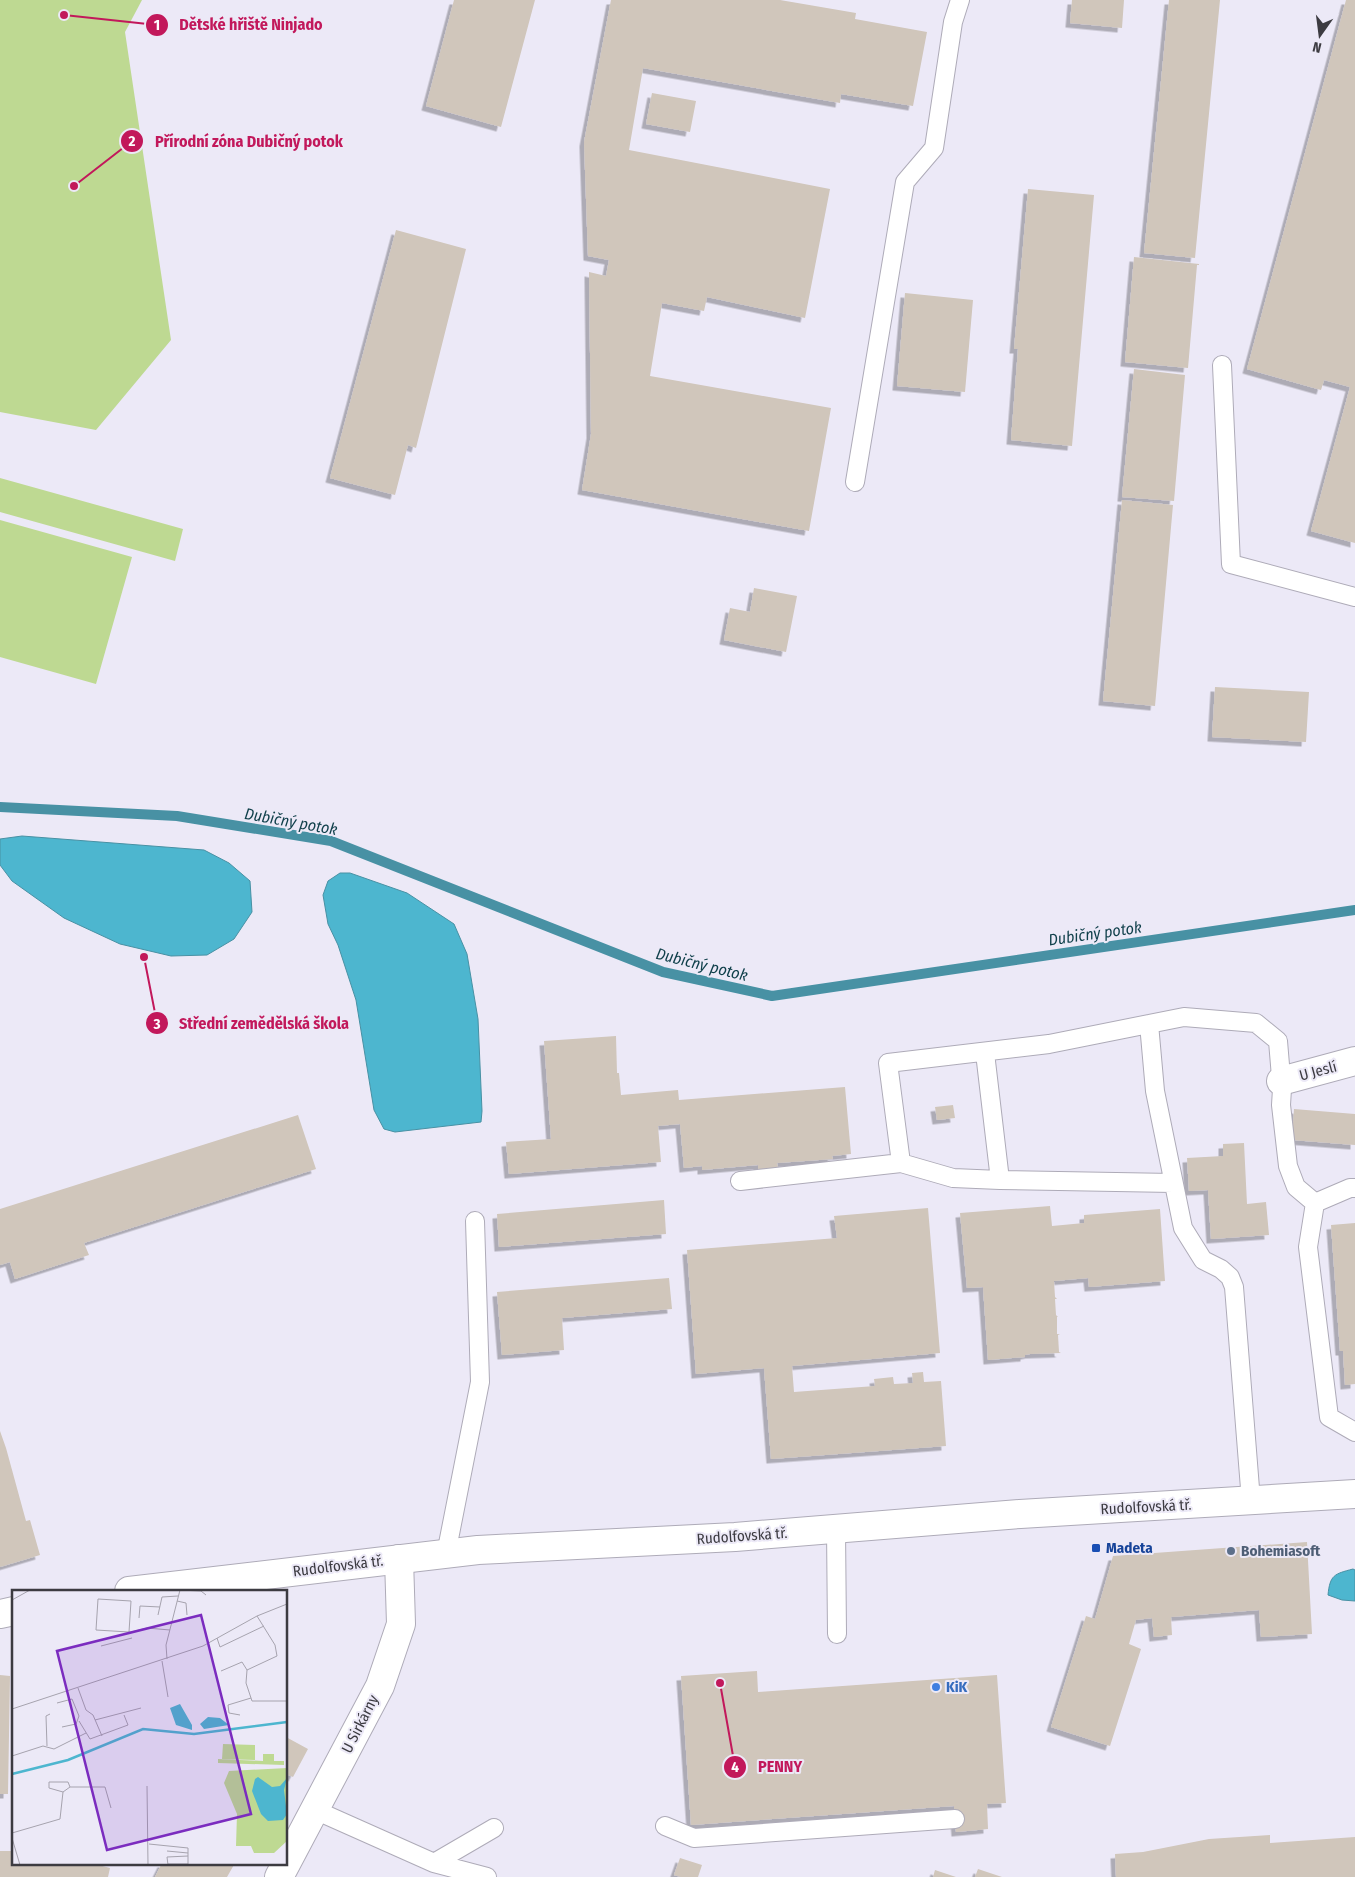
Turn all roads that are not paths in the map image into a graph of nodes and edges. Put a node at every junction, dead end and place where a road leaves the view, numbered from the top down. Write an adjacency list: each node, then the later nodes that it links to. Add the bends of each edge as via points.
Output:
1 (960, 0): 3 (lane, via 934,148 905,182)
2 (1222, 365): 4 (lane, via 1231,564)
3 (855, 482)
4 (1355, 596)
5 (1149, 1024): 6 (lane); 8 (lane, via 1184,1017 1256,1023 1278,1041); 12 (lane, via 1155,1091)
6 (984, 1053): 9 (lane, via 888,1063); 10 (lane)
7 (1355, 1061): 8 (main road, U Jeslí)
8 (1282, 1081): 14 (lane, via 1281,1106 1288,1166 1296,1187)
9 (901, 1163): 10 (lane, via 953,1178); 11 (lane)
10 (1000, 1180): 12 (lane)
11 (740, 1181)
12 (1173, 1183): 18 (lane, via 1183,1228 1203,1260 1221,1269 1230,1277 1234,1287)
13 (1355, 1188): 14 (lane)
14 (1315, 1202): 16 (lane, via 1308,1247 1329,1417)
15 (475, 1221): 20 (lane, via 480,1382)
16 (1355, 1432)
17 (1355, 1494): 18 (main road, Rudolfovská tř.)
18 (1251, 1501): 19 (main road, Rudolfovská tř., via 1020,1514)
19 (836, 1529): 20 (main road, Rudolfovská tř.); 23 (lane)
20 (446, 1554): 21 (main road, Rudolfovská tř.)
21 (399, 1559): 22 (main road, Rudolfovská tř.); 24 (main road, U Sirkárny, via 401,1624 380,1686)
22 (138, 1590)
23 (836, 1634)
24 (315, 1810): 28 (main road, U Sirkárny); 29 (lane)
25 (955, 1819): 26 (lane, via 694,1838)
26 (665, 1826)
27 (494, 1828): 29 (lane)
28 (288, 1860)
29 (434, 1862): 32 (lane)
30 (286, 1864): 31 (main road, U Sirkárny)
31 (279, 1877)
32 (487, 1877)

